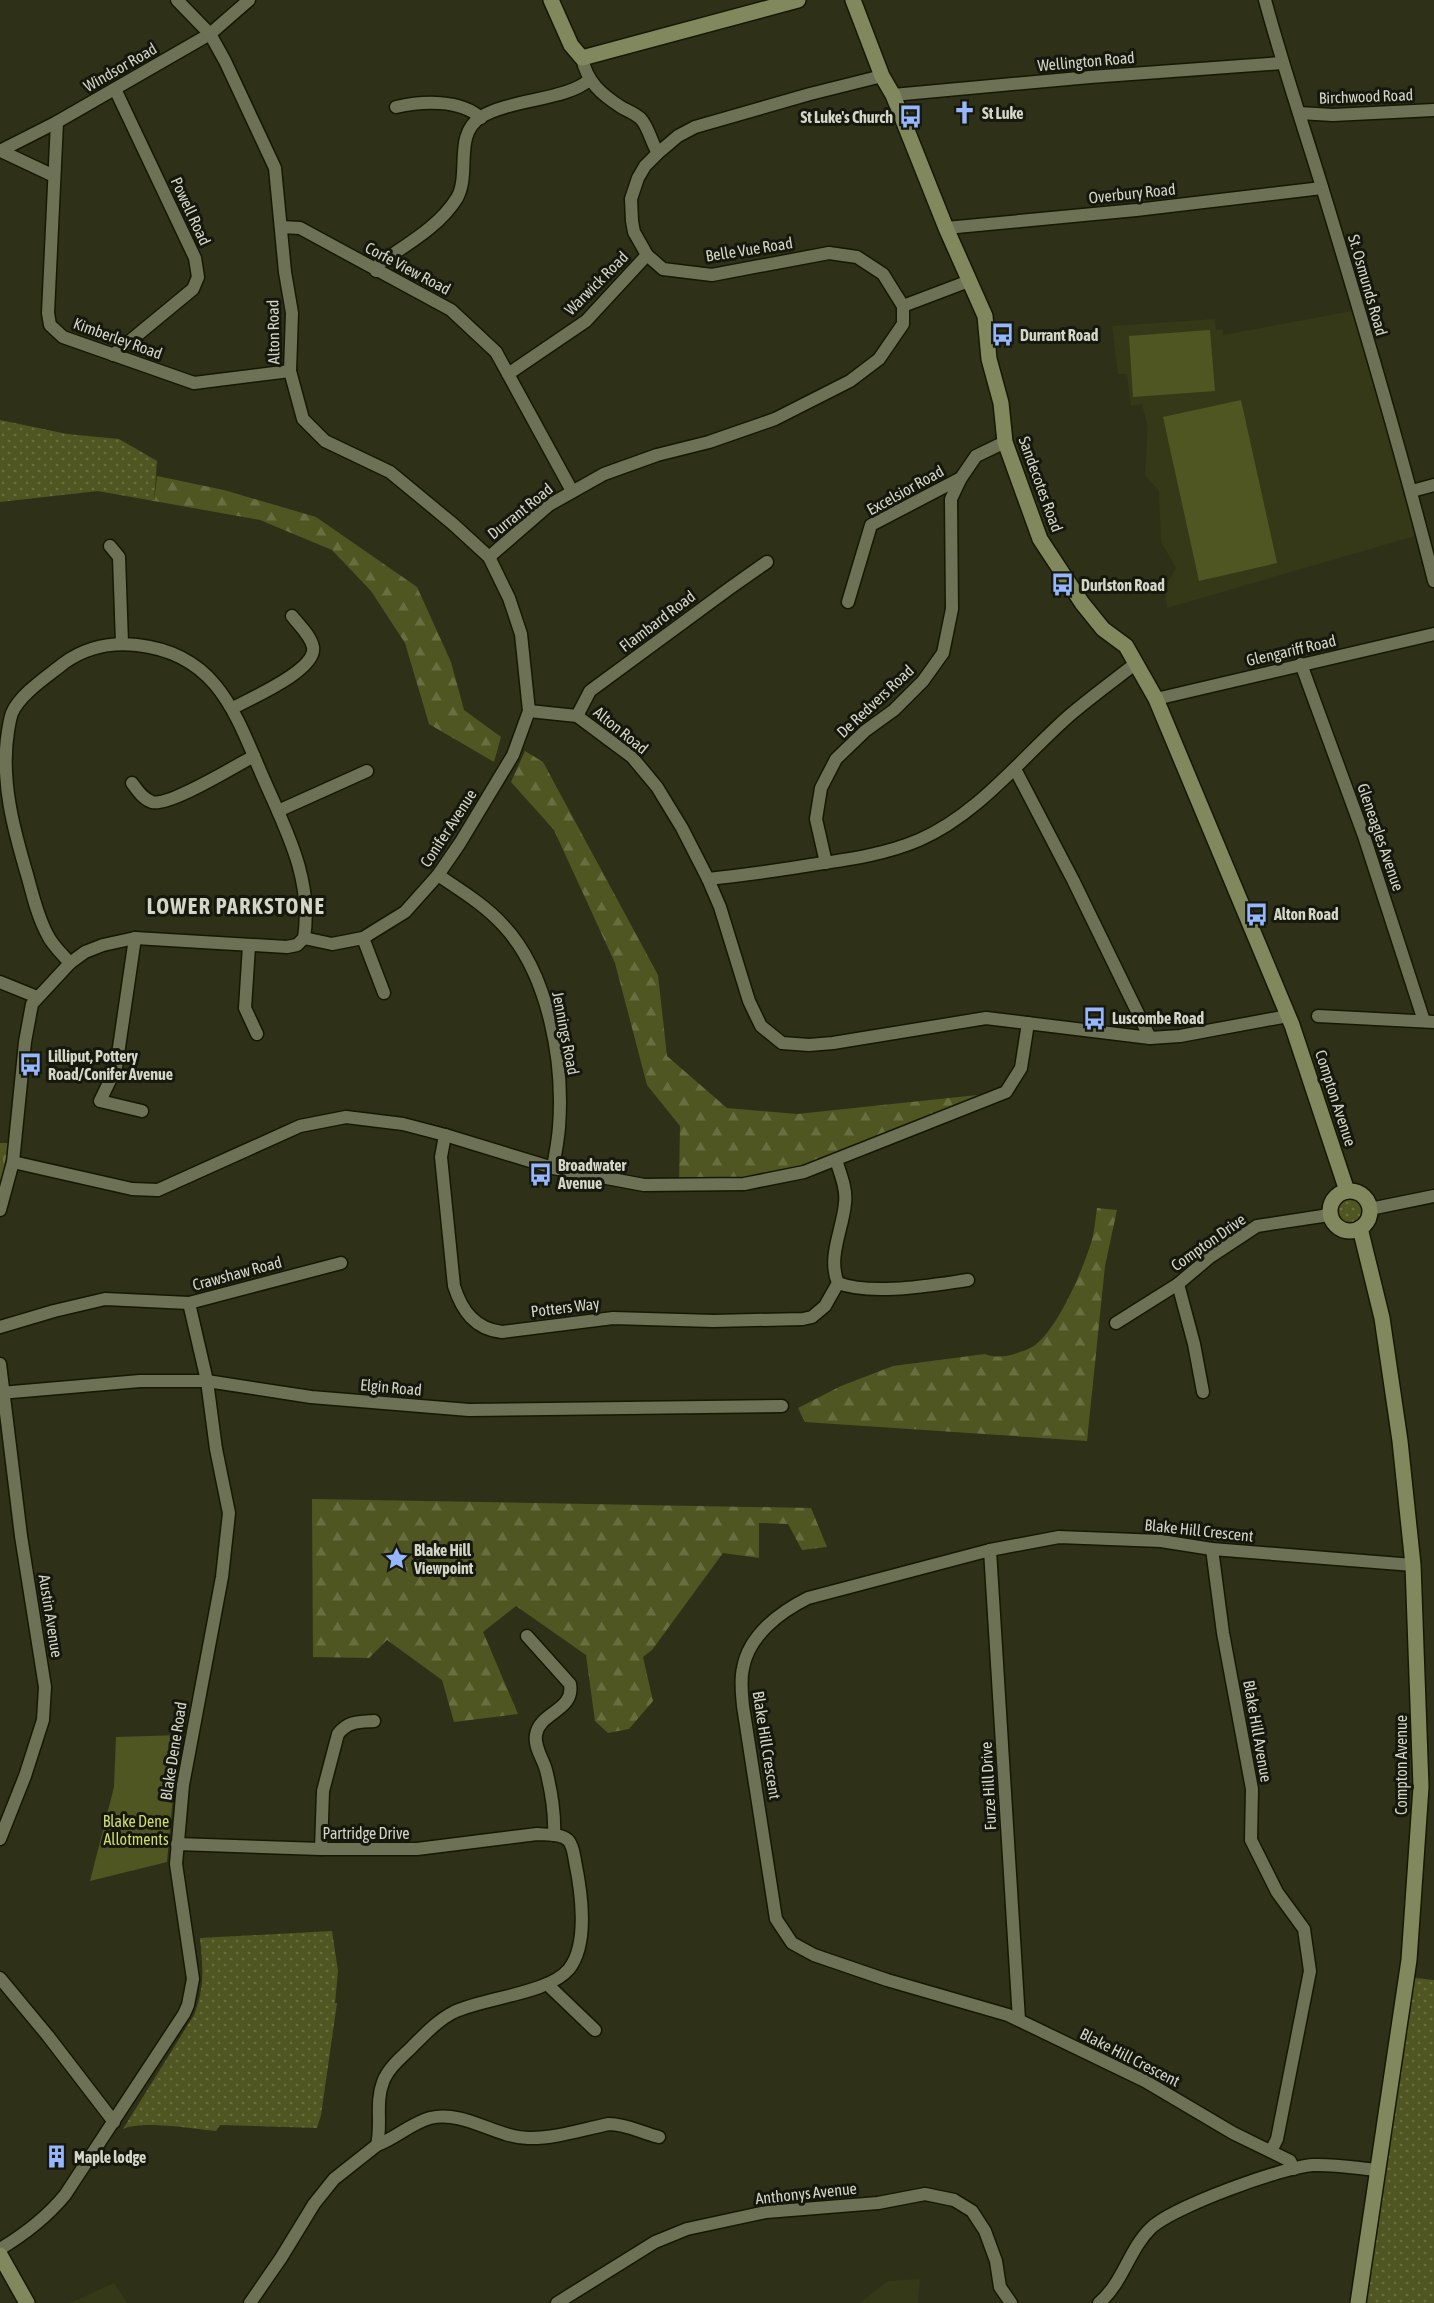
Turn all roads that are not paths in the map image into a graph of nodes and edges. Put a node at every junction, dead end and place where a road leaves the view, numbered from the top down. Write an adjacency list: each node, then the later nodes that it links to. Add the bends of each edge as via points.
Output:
1 (177, 0): 7 (street, Alton Road)
2 (249, 0): 7 (street, Windsor Road)
3 (551, 0): 8 (street)
4 (798, 0): 8 (street)
5 (853, 0): 10 (street, Sandecotes Road)
6 (1265, 0): 9 (street, St. Osmunds Road)
7 (210, 34): 12 (street, Windsor Road); 23 (street, Alton Road, via 275,168)
8 (582, 58): 11 (street)
9 (1282, 63): 13 (street, Wellington Road); 16 (street, St. Osmunds Road)
10 (882, 76): 13 (street, Sandecotes Road); 20 (street, via 695,127)
11 (589, 80): 17 (street, via 573,90); 20 (street, via 597,90 639,117)
12 (115, 89): 18 (street, Windsor Road); 29 (street, Powell Road, via 195,258 198,276 193,289)
13 (893, 95): 24 (street, Sandecotes Road)
14 (396, 107): 17 (street, via 466,107)
15 (1434, 110): 16 (street, Birchwood Road)
16 (1299, 113): 22 (street, St. Osmunds Road)
17 (481, 118): 26 (street, via 466,137 463,185 456,199 434,225 380,263)
18 (57, 122): 19 (street, Windsor Road); 21 (street, Kimberley Road)
19 (1, 151): 21 (street)
20 (658, 153): 25 (street, via 638,178 631,199 634,232)
21 (54, 176): 29 (street, Kimberley Road, via 50,325 63,338)
22 (1322, 188): 24 (street, Overbury Road); 36 (street, St. Osmunds Road)
23 (281, 227): 26 (street, Corfe View Road, via 300,228); 30 (street, Alton Road, via 292,313)
24 (946, 228): 27 (street, Sandecotes Road)
25 (647, 255): 28 (street, Belle Vue Road, via 663,269 712,275 829,253 858,257 883,274); 31 (street, Warwick Road, via 586,321)
26 (376, 271): 31 (street, Corfe View Road, via 451,309 496,352)
27 (969, 281): 28 (street); 32 (street, Sandecotes Road, via 985,315)
28 (903, 306): 35 (street, Durrant Road, via 903,324 879,359 850,381 775,419 657,455 604,474)
29 (113, 355): 30 (street, Kimberley Road, via 194,382)
30 (290, 371): 38 (street, Alton Road, via 303,419 325,441 390,472)
31 (508, 374): 35 (street, Corfe View Road)
32 (1005, 442): 33 (street, De Redvers Road, via 976,456); 45 (street, Sandecotes Road, via 1040,539 1082,603 1103,629 1126,646)
33 (961, 478): 41 (street, Excelsior Road, via 871,525); 59 (street, De Redvers Road, via 951,499 952,609 943,653 894,710 836,759 821,788 816,819)
34 (1434, 485): 36 (street)
35 (572, 491): 38 (street, Durrant Road, via 549,505)
36 (1412, 492): 40 (street, St. Osmunds Road)
37 (110, 546): 44 (street, via 119,557)
38 (489, 557): 50 (street, Alton Road, via 521,634)
39 (767, 562): 51 (street, Flambard Road, via 590,691)
40 (1434, 581)
41 (848, 602)
42 (292, 616): 48 (street, via 309,638 313,648 310,660)
43 (1434, 634): 46 (street, Glengariff Road)
44 (122, 644): 48 (street, via 166,650 184,658 210,678); 49 (street, via 88,649)
45 (1135, 664): 47 (street, Sandecotes Road); 53 (street, via 1070,715)
46 (1301, 664): 47 (street, Glengariff Road); 72 (street, Gleneagles Avenue)
47 (1156, 699): 70 (street, Sandecotes Road)
48 (233, 708): 52 (street)
49 (6, 710): 58 (street, via 6,777)
50 (528, 711): 51 (street, Alton Road); 60 (street, Conifer Avenue, via 513,755)
51 (577, 716): 61 (street, Alton Road, via 632,757 657,787)
52 (254, 756): 55 (street, via 171,801 153,803 142,797); 56 (street)
53 (1015, 769): 59 (street, via 951,822 920,840 882,854); 75 (street)
54 (367, 771): 56 (street)
55 (132, 783)
56 (278, 811): 63 (street, via 302,872)
57 (0, 827): 58 (street)
58 (14, 827): 66 (street, via 48,936)
59 (826, 863): 61 (street)
60 (438, 875): 64 (street, Conifer Avenue, via 405,912); 80 (street, Jennings Road, via 503,925 523,951 540,986 550,1022 560,1098)
61 (708, 879): 73 (street, Alton Road, via 749,1001 761,1026 782,1043 833,1043 986,1018)
62 (135, 938): 65 (street, Conifer Avenue); 66 (street, Conifer Avenue, via 103,945); 76 (street, via 116,1068 100,1101)
63 (304, 938): 64 (street, Conifer Avenue, via 332,944); 65 (street, Conifer Avenue, via 287,947)
64 (363, 938): 68 (street)
65 (249, 946): 74 (street, via 245,1008)
66 (70, 963): 69 (street, Conifer Avenue)
67 (0, 982): 69 (street)
68 (384, 993)
69 (37, 997): 79 (street, via 32,1004 25,1042)
70 (1288, 1016): 75 (street, Alton Road); 81 (street, Compton Avenue)
71 (1318, 1016): 72 (street)
72 (1429, 1022)
73 (1028, 1023): 75 (street, Alton Road); 78 (street, via 1022,1068 1006,1092)
74 (256, 1034)
75 (1150, 1038)
76 (142, 1111)
77 (446, 1135): 79 (street, via 403,1124 346,1117 300,1126 159,1190 132,1189); 80 (street); 89 (street, Potters Way, via 441,1156 454,1286 473,1321 490,1330 502,1332 613,1318 803,1319 812,1317 825,1305)
78 (836, 1160): 80 (street, via 804,1172 744,1184 716,1185 644,1185); 89 (street, via 846,1202 835,1260)
79 (13, 1162): 84 (street)
80 (553, 1168)
81 (1347, 1191): 83 (street, via 1365,1197); 85 (street, via 1332,1200)
82 (1434, 1196): 83 (street)
83 (1370, 1209): 86 (street, via 1367,1222)
84 (0, 1210)
85 (1329, 1215): 86 (street, via 1340,1229); 90 (street, Compton Drive, via 1257,1226)
86 (1360, 1228): 101 (street, Compton Avenue, via 1383,1318)
87 (341, 1263): 91 (street, Crawshaw Road)
88 (968, 1280): 89 (street, via 866,1288)
89 (838, 1283)
90 (1178, 1284): 92 (street, Compton Drive); 97 (street)
91 (189, 1303): 93 (street, Crawshaw Road, via 105,1299); 95 (street, Blake Dene Road)
92 (1116, 1323)
93 (0, 1328)
94 (0, 1365): 96 (street, Austin Avenue)
95 (207, 1381): 96 (street, Elgin Road, via 140,1381); 98 (street, Elgin Road, via 311,1397 470,1410); 106 (street, Blake Dene Road, via 229,1513 222,1576 183,1785)
96 (2, 1392): 105 (street, Austin Avenue, via 45,1686 43,1720)
97 (1203, 1392)
98 (782, 1406)
99 (1212, 1549): 100 (street, Blake Hill Crescent, via 1161,1541 1059,1537); 101 (street, Blake Hill Crescent); 115 (street, Blake Hill Avenue, via 1252,1789 1251,1840 1277,1892 1305,1929 1310,1971 1277,2139)
100 (990, 1550): 110 (street, Furze Hill Drive); 110 (street, Blake Hill Crescent, via 828,1591 785,1610 758,1637 743,1668 741,1686 776,1919 792,1942 814,1955)
101 (1413, 1565): 117 (street, Compton Avenue, via 1422,1786 1409,1960)
102 (527, 1636): 104 (street, via 570,1684 572,1692 535,1736 546,1770)
103 (374, 1721): 107 (street, via 352,1722 338,1734 323,1791)
104 (554, 1835): 107 (street, Partridge Drive, via 417,1849); 109 (street, via 571,1844 579,1880 581,1919 570,1968)
105 (0, 1839)
106 (177, 1844): 107 (street, Partridge Drive); 112 (street, Blake Dene Road, via 176,1863 193,1979 191,1992 184,2014)
107 (321, 1849)
108 (0, 1978): 112 (street)
109 (548, 1984): 111 (street); 114 (street, via 479,2002 440,2020 383,2081)
110 (1018, 2020): 115 (street, Blake Hill Crescent, via 1145,2081)
111 (595, 2030)
112 (114, 2122): 118 (street, Blake Dene Road, via 52,2212)
113 (659, 2137): 114 (street, via 622,2124 609,2124 528,2138 463,2119 442,2117 418,2122)
114 (377, 2145): 121 (street, via 342,2172 321,2196)
115 (1271, 2151): 116 (street, Blake Hill Crescent, via 1290,2161)
116 (1294, 2169): 117 (street, via 1327,2165); 124 (street, via 1211,2197 1164,2219 1142,2239 1117,2282)
117 (1377, 2170): 125 (street, Compton Avenue)
118 (0, 2250)
119 (0, 2255): 120 (street)
120 (27, 2303)
121 (250, 2303)
122 (557, 2303): 123 (street, Anthonys Avenue, via 655,2242 687,2229 766,2212 878,2203 925,2194 954,2200 972,2211 985,2231 1000,2287)
123 (1009, 2303)
124 (1099, 2303)
125 (1358, 2303)

